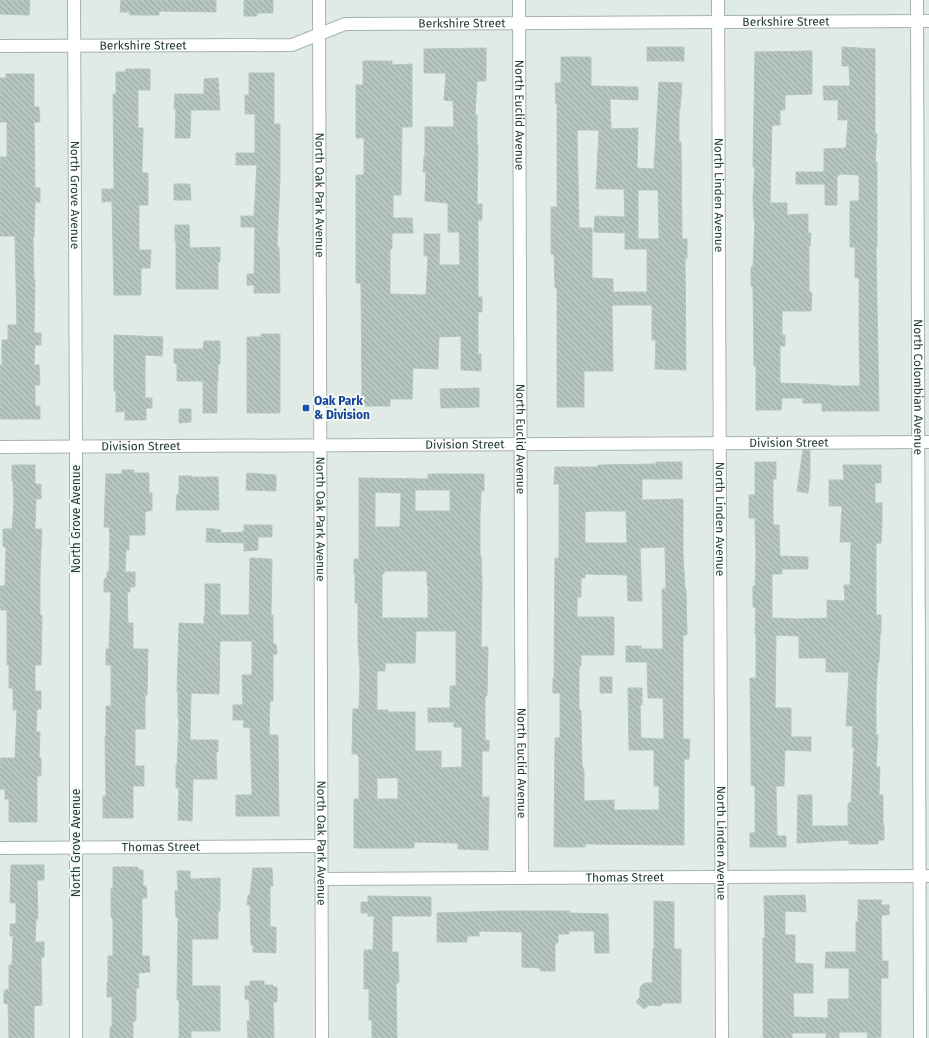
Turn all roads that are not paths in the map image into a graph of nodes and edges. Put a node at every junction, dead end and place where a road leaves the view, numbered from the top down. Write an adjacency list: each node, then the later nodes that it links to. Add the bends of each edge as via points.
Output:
1 (74, 0): 11 (street, North Grove Avenue)
2 (319, 0): 9 (street, North Oak Park Avenue)
3 (518, 0): 8 (street, North Euclid Avenue)
4 (718, 0): 7 (street, North Linden Avenue)
5 (917, 0): 6 (street, North Colombian Avenue)
6 (923, 21): 7 (street, Berkshire Street); 12 (street, North Colombian Avenue)
7 (718, 22): 8 (street, Berkshire Street); 13 (street, North Linden Avenue)
8 (518, 24): 9 (street, Berkshire Street, via 345,24); 14 (street, North Euclid Avenue)
9 (319, 35): 11 (street, Berkshire Street, via 292,46); 15 (street, North Oak Park Avenue)
10 (0, 46): 11 (street, Berkshire Street)
11 (74, 46): 17 (street, North Grove Avenue)
12 (924, 442): 13 (street, Division Street); 21 (street, North Colombian Avenue)
13 (720, 443): 14 (street, Division Street); 22 (street, North Linden Avenue)
14 (521, 444): 15 (street, Division Street); 23 (street, North Euclid Avenue)
15 (320, 445): 17 (street, Division Street); 18 (street, North Oak Park Avenue)
16 (0, 447): 17 (street, Division Street)
17 (76, 447): 20 (street, North Grove Avenue)
18 (321, 846): 20 (street, Thomas Street); 24 (street, North Oak Park Avenue)
19 (0, 848): 20 (street, Thomas Street)
20 (76, 848): 25 (street, North Grove Avenue)
21 (924, 876): 22 (street, Thomas Street); 28 (street, North Colombian Avenue)
22 (721, 877): 23 (street, Thomas Street); 27 (street, North Linden Avenue)
23 (522, 878): 24 (street, Thomas Street)
24 (321, 879): 26 (street, North Oak Park Avenue)
25 (76, 1038)
26 (322, 1038)
27 (722, 1038)
28 (920, 1038)

